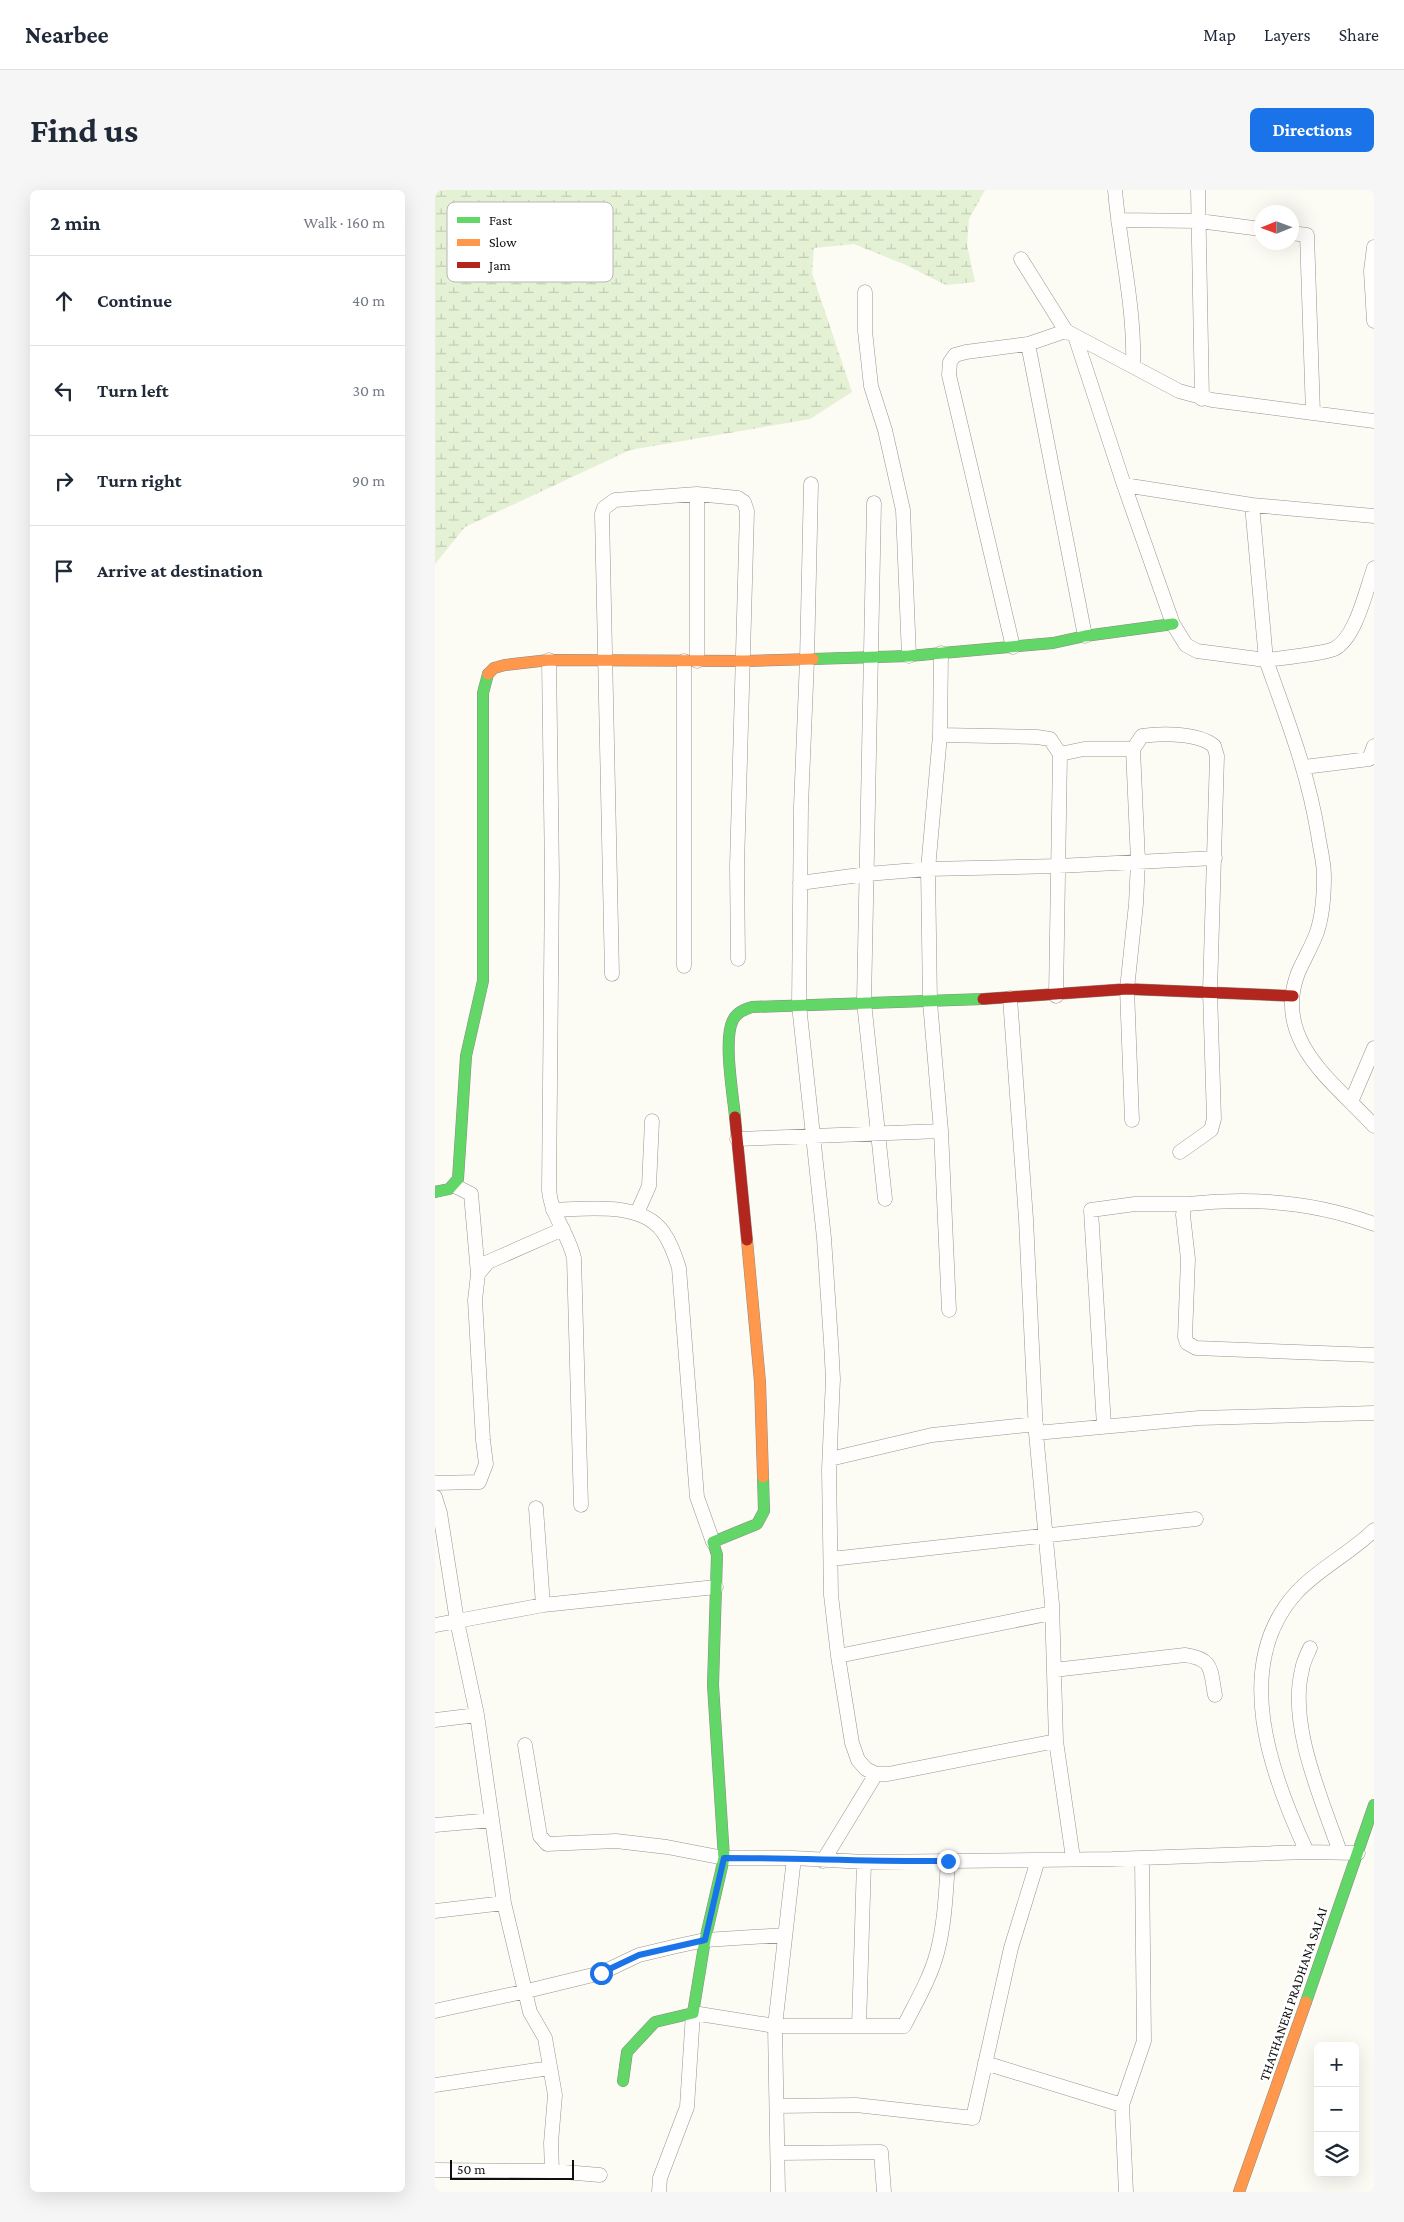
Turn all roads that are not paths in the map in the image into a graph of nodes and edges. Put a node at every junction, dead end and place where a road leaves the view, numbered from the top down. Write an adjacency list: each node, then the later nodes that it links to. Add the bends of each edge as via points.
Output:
1 (1115, 190): 3 (street)
2 (1198, 190): 4 (street)
3 (1118, 220): 4 (street); 13 (street, via 1130,301)
4 (1199, 221): 5 (street); 14 (street)
5 (1254, 228)
6 (1299, 234): 15 (street, via 1307,235)
7 (1374, 246): 10 (street, via 1371,271)
8 (1021, 259): 11 (street)
9 (865, 292): 28 (street, via 871,386 885,430 903,510)
10 (1374, 321)
11 (1071, 333): 12 (street); 13 (street); 18 (street)
12 (1028, 344): 25 (street); 26 (street, via 955,355 950,362 949,375)
13 (1133, 366): 14 (street, via 1179,391)
14 (1202, 399): 15 (street)
15 (1313, 413): 16 (street)
16 (1374, 421)
17 (811, 484): 31 (street)
18 (1124, 485): 21 (street); 24 (street)
19 (697, 494): 33 (street, via 615,500 604,508); 34 (street); 35 (street, via 730,496 744,502 747,511)
20 (874, 502): 29 (street)
21 (1252, 505): 22 (street); 32 (street)
22 (1374, 516)
23 (1374, 568): 32 (street, via 1352,629 1344,641 1333,649)
24 (1173, 624): 25 (street); 32 (street, via 1186,645 1197,651)
25 (1085, 636): 26 (street)
26 (1013, 647): 27 (street)
27 (941, 653): 28 (street); 36 (street)
28 (909, 656): 29 (street)
29 (872, 657): 31 (street); 45 (street)
30 (549, 660): 33 (street); 68 (street, via 494,668 487,676 483,693 483,981 467,1056); 72 (street, via 552,875 549,1190)
31 (807, 660): 35 (street); 46 (street)
32 (1265, 660): 40 (street)
33 (606, 661): 34 (street); 49 (street)
34 (691, 661): 35 (street); 48 (street)
35 (744, 661): 47 (street, via 737,866)
36 (940, 735): 39 (street, via 1050,739); 44 (street)
37 (1374, 746): 40 (street, via 1369,759)
38 (1133, 749): 39 (street, via 1084,749); 41 (street, via 1142,736 1152,735 1201,737 1215,746); 42 (street)
39 (1059, 754): 43 (street)
40 (1304, 767): 53 (street, via 1324,874 1317,933 1298,975)
41 (1215, 858): 42 (street); 51 (street)
42 (1138, 861): 43 (street); 50 (street)
43 (1058, 866): 44 (street); 52 (street)
44 (929, 869): 45 (street); 56 (street)
45 (867, 874): 46 (street); 55 (street)
46 (800, 883): 57 (street)
47 (738, 959)
48 (684, 966)
49 (612, 974)
50 (1127, 989): 51 (street); 52 (street); 60 (street)
51 (1210, 991): 53 (street); 67 (street, via 1214,1119 1211,1130)
52 (1056, 996): 54 (street)
53 (1293, 996): 59 (street, via 1297,1031 1307,1054)
54 (1010, 998): 56 (street); 81 (street, via 1026,1218)
55 (864, 1002): 56 (street); 57 (street); 64 (street)
56 (930, 1002): 63 (street)
57 (799, 1005): 65 (street); 66 (street, via 752,1007 740,1010 734,1018 729,1054)
58 (1374, 1048): 59 (street)
59 (1351, 1102): 62 (street)
60 (1133, 1120)
61 (652, 1121): 73 (street, via 649,1186)
62 (1372, 1122)
63 (941, 1131): 64 (street); 77 (street)
64 (877, 1134): 65 (street); 70 (street)
65 (813, 1136): 66 (street); 82 (street, via 824,1238 833,1379)
66 (737, 1139): 90 (street, via 760,1382 764,1511 757,1524)
67 (1180, 1152)
68 (455, 1186): 69 (street); 76 (street, via 471,1194)
69 (435, 1192)
70 (885, 1199)
71 (1188, 1204): 74 (street, via 1292,1203); 78 (street, via 1183,1208 1183,1215 1188,1259 1185,1337 1190,1346); 80 (street, via 1135,1204 1091,1210)
72 (553, 1210): 73 (street, via 601,1208); 75 (street)
73 (637, 1213): 90 (street, via 663,1231 679,1268 697,1497)
74 (1374, 1224)
75 (563, 1229): 76 (street, via 489,1262); 85 (street, via 575,1258)
76 (478, 1274): 83 (street, via 475,1300 486,1464 479,1482)
77 (949, 1310)
78 (1374, 1355)
79 (1374, 1412): 80 (street, via 1199,1418)
80 (1104, 1426): 81 (street)
81 (1036, 1429): 82 (street, via 932,1435); 89 (street)
82 (830, 1459): 91 (street)
83 (435, 1483)
84 (435, 1497): 95 (street)
85 (581, 1505)
86 (536, 1508): 93 (street)
87 (1196, 1519): 89 (street)
88 (1374, 1530): 109 (street, via 1297,1591 1277,1621 1261,1678 1263,1719 1271,1761 1287,1810)
89 (1046, 1537): 91 (street); 94 (street)
90 (713, 1542): 92 (street, via 717,1555)
91 (831, 1559): 98 (street, via 831,1595)
92 (716, 1587): 93 (street); 112 (street, via 713,1685)
93 (543, 1604): 95 (street)
94 (1052, 1613): 98 (street); 99 (street)
95 (457, 1620): 96 (street); 101 (street)
96 (435, 1625)
97 (1310, 1648): 110 (street, via 1299,1688 1300,1716 1317,1783)
98 (838, 1656): 105 (street, via 852,1743 858,1760 865,1769)
99 (1054, 1670): 100 (street, via 1185,1655 1198,1657 1205,1660 1210,1668); 103 (street)
100 (1215, 1695)
101 (477, 1715): 102 (street); 107 (street)
102 (435, 1720)
103 (1057, 1742): 105 (street); 114 (street)
104 (525, 1745): 112 (street, via 540,1836 547,1844 632,1842)
105 (876, 1774): 117 (street)
106 (1374, 1805): 111 (street, THATHANERI PRADHANA SALAI)
107 (492, 1820): 108 (street); 120 (street)
108 (435, 1825)
109 (1307, 1852): 110 (street); 115 (street)
110 (1340, 1852): 111 (street)
111 (1358, 1853): 143 (street, THATHANERI PRADHANA SALAI)
112 (724, 1858): 113 (street); 123 (street)
113 (794, 1858): 117 (street); 122 (street)
114 (1073, 1858): 115 (street); 116 (street)
115 (1141, 1858): 133 (street, via 1144,2041)
116 (1038, 1860): 118 (street); 129 (street, via 1011,1948)
117 (823, 1861): 119 (street)
118 (948, 1861): 119 (street); 128 (street, via 937,1952 930,1974 904,2026)
119 (864, 1862): 128 (street)
120 (503, 1903): 121 (street); 124 (street)
121 (435, 1911)
122 (785, 1935): 123 (street); 127 (street)
123 (705, 1940): 124 (street, via 639,1955 601,1973); 126 (street)
124 (527, 1992): 125 (street); 130 (street, via 530,2012 545,2038)
125 (435, 2011)
126 (693, 2013): 127 (street); 131 (street, via 655,2022 627,2052); 139 (street, via 687,2107 660,2178)
127 (775, 2026): 128 (street); 134 (street)
128 (859, 2026)
129 (985, 2063): 133 (street); 134 (street, via 973,2118 856,2105)
130 (549, 2068): 132 (street); 137 (street, via 555,2095)
131 (623, 2081)
132 (435, 2085)
133 (1122, 2105): 142 (street)
134 (777, 2106): 135 (street)
135 (778, 2152): 140 (street); 141 (street, via 881,2152)
136 (435, 2170): 137 (street)
137 (552, 2172): 138 (street)
138 (600, 2175)
139 (659, 2192)
140 (779, 2192)
141 (884, 2192)
142 (1126, 2192)
143 (1239, 2192)

